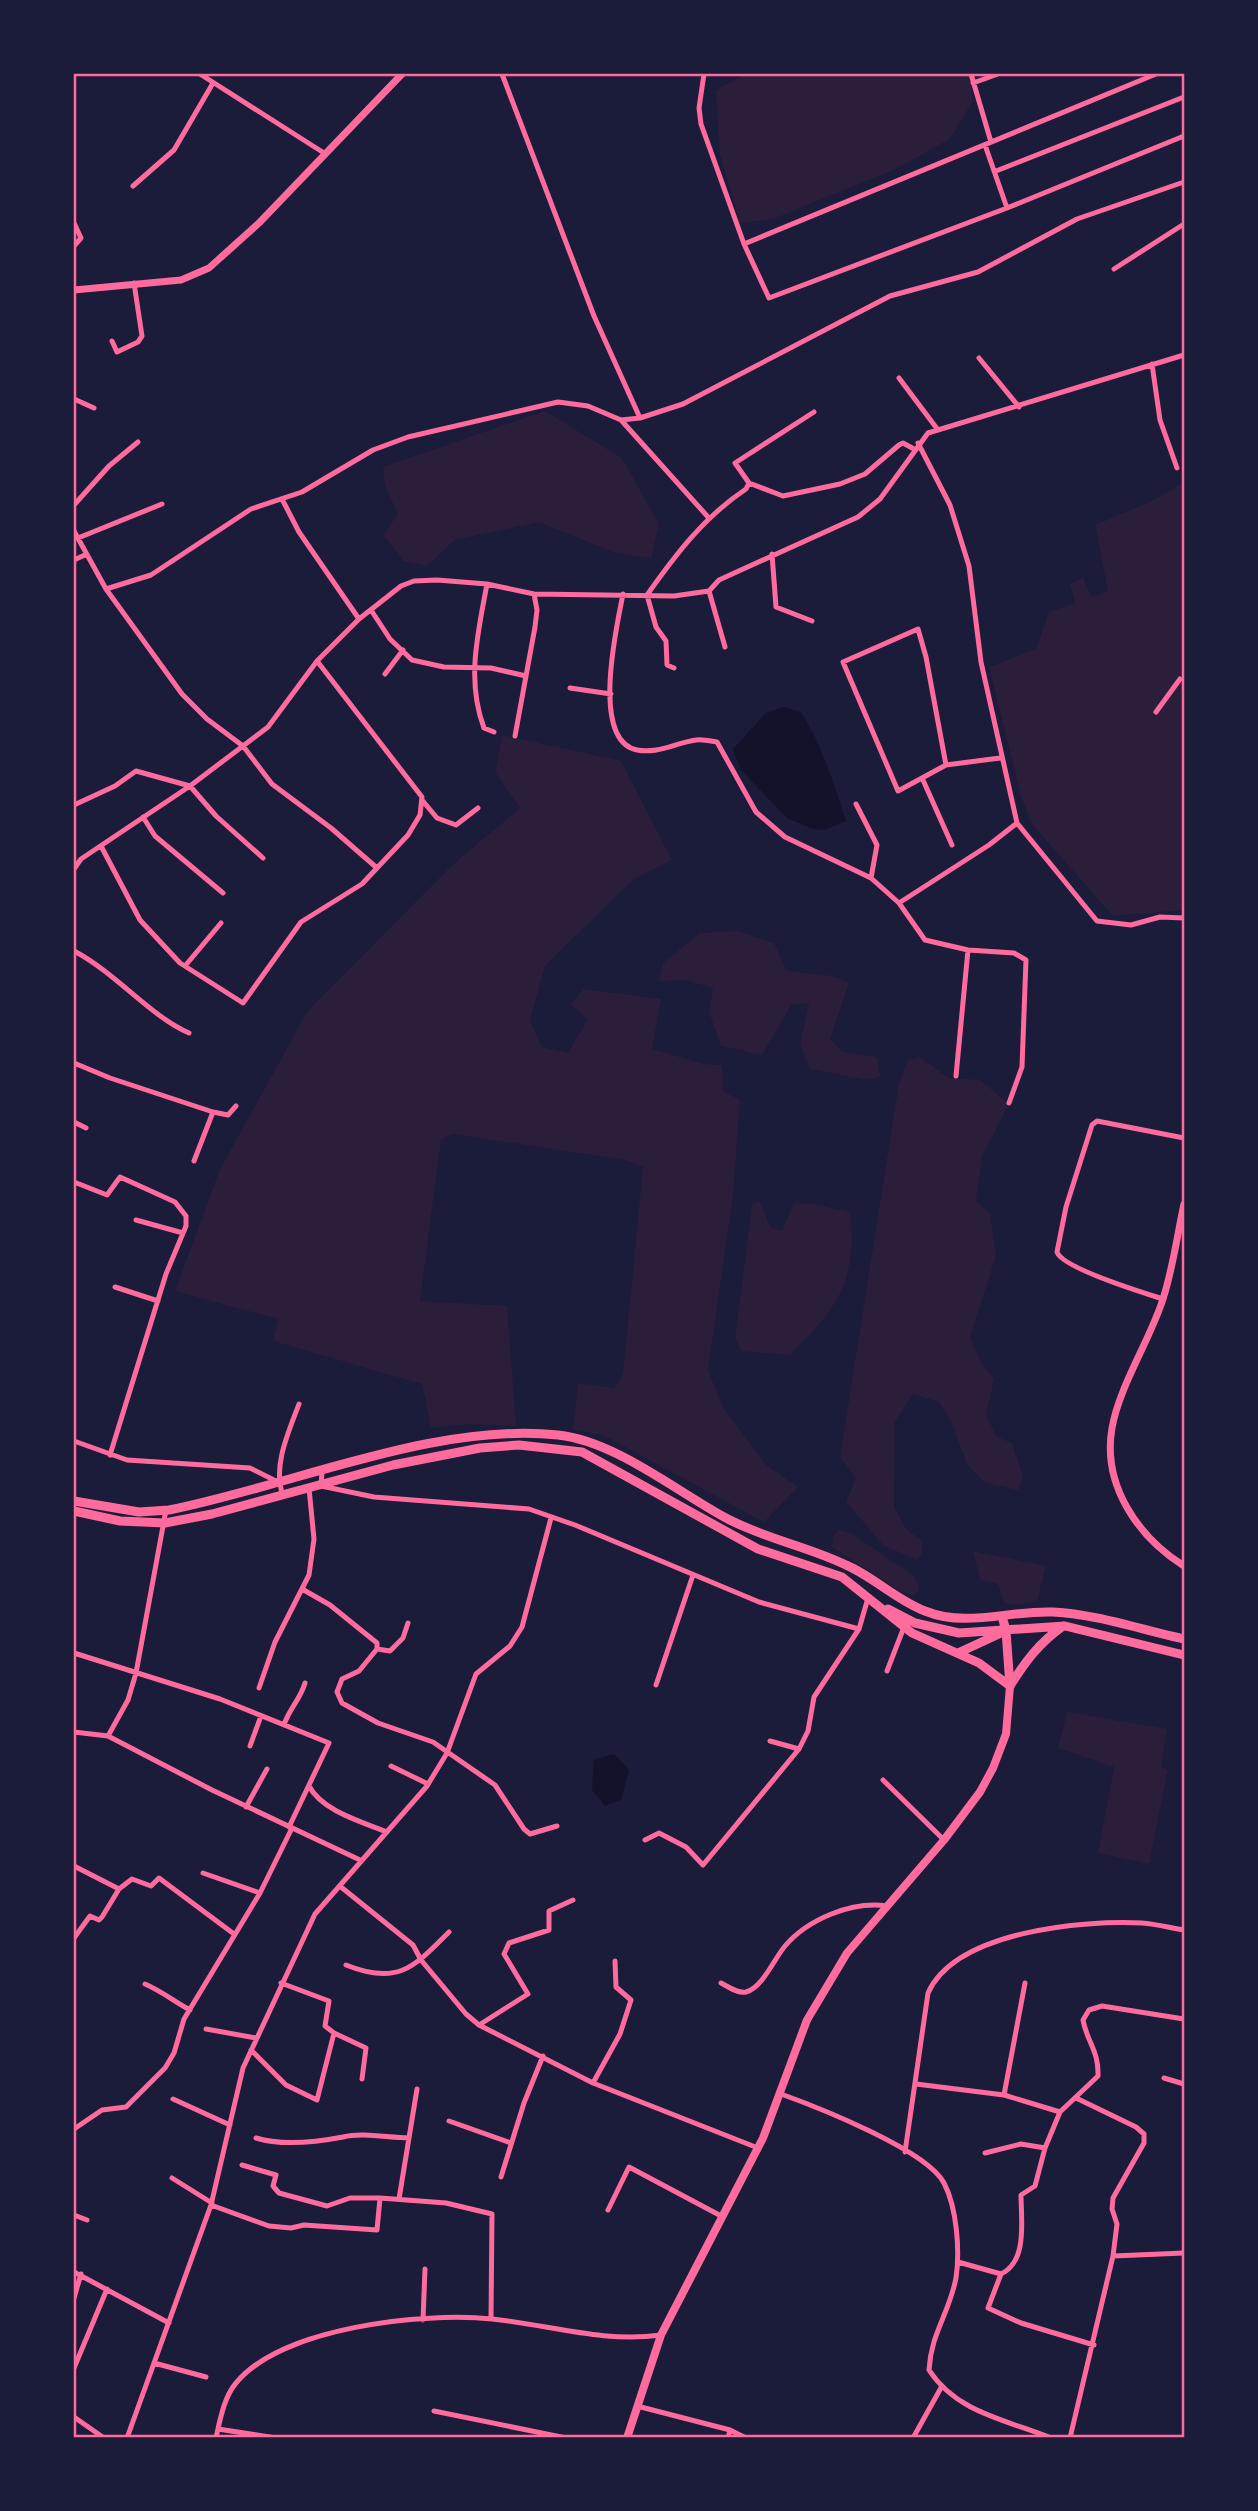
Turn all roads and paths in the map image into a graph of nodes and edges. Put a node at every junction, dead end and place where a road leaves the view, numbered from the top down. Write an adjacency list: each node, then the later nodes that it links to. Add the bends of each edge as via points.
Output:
1 (200, 74): 8 (street)
2 (402, 74): 13 (street)
3 (502, 74): 34 (street, via 594,316)
4 (704, 74): 20 (street, via 701,124)
5 (971, 74): 9 (street)
6 (998, 74): 9 (street)
7 (1156, 74): 12 (street)
8 (213, 83): 13 (street); 16 (street, via 174,150)
9 (973, 83): 12 (street)
10 (1185, 97): 14 (street)
11 (1185, 136): 17 (street)
12 (988, 144): 14 (street); 20 (street)
13 (324, 153): 23 (street, via 259,223 209,268 181,279)
14 (996, 171): 17 (street)
15 (1185, 182): 34 (street, via 1077,219 978,272 890,296 694,399)
16 (133, 186)
17 (1007, 208): 20 (street, via 769,298)
18 (74, 223): 21 (street, via 81,238)
19 (1185, 224): 22 (street)
20 (744, 244)
21 (74, 246)
22 (1114, 268)
23 (134, 284): 24 (street); 25 (street, via 142,336 117,352)
24 (74, 290)
25 (112, 341)
26 (1185, 355): 28 (street)
27 (979, 358): 31 (street)
28 (1152, 364): 31 (street); 39 (street, via 1160,420)
29 (899, 378): 36 (street)
30 (74, 399): 32 (street)
31 (1019, 407): 36 (street)
32 (94, 408)
33 (814, 412): 40 (street, via 736,461)
34 (640, 418): 35 (street)
35 (621, 420): 41 (street, via 588,406 558,402 459,425 373,450 336,474); 44 (street)
36 (938, 430): 38 (street)
37 (138, 442): 43 (street)
38 (916, 446): 40 (street, via 899,445 850,481 783,496); 48 (street, via 880,499 858,517); 73 (street, via 950,505 969,566)
39 (1177, 468)
40 (749, 483): 44 (street)
41 (282, 499): 51 (street, via 251,509 151,575); 57 (street, via 299,532)
42 (162, 504): 46 (street)
43 (74, 505)
44 (708, 517): 55 (street)
45 (74, 531): 46 (street)
46 (78, 538): 47 (street)
47 (87, 554): 49 (street); 51 (street)
48 (772, 554): 52 (street, via 719,580); 58 (street, via 776,607)
49 (74, 560)
50 (487, 584): 53 (street); 56 (street, via 414,581); 62 (street)
51 (106, 589): 72 (street, via 182,694)
52 (709, 591): 55 (street); 59 (street)
53 (534, 594): 54 (street); 65 (street, via 537,610)
54 (623, 594): 55 (street); 68 (street, via 610,662)
55 (647, 595): 63 (street, via 656,627 666,641 667,664)
56 (370, 610): 57 (street); 60 (street)
57 (359, 619): 61 (street)
58 (812, 621)
59 (725, 647)
60 (403, 650): 62 (street, via 412,660 444,667); 64 (street)
61 (317, 661): 72 (street, via 268,727); 77 (street)
62 (473, 666): 65 (street); 70 (street, via 481,719 485,728)
63 (674, 668)
64 (385, 674)
65 (526, 676): 71 (street)
66 (1180, 679): 69 (street)
67 (570, 688): 68 (street)
68 (611, 694): 88 (street, via 613,728 633,750 718,741 756,812 785,836)
69 (1156, 712)
70 (494, 732)
71 (515, 736)
72 (243, 746): 76 (street); 86 (street, via 272,784)
73 (1000, 758): 74 (street); 82 (street)
74 (946, 765): 75 (street); 75 (street, via 918,629 843,662 893,787 903,791)
75 (923, 780): 83 (street)
76 (190, 786): 79 (street, via 136,771); 81 (street); 85 (street)
77 (422, 800): 80 (street, via 437,818 456,825); 86 (street, via 420,815 408,835)
78 (856, 804): 88 (street, via 877,845)
79 (74, 805)
80 (478, 808)
81 (143, 817): 84 (street); 89 (street, via 155,836)
82 (1017, 823): 90 (street); 91 (street, via 1097,920 1131,925 1160,916)
83 (952, 845)
84 (101, 846): 87 (street); 95 (street, via 140,920)
85 (263, 858)
86 (377, 868): 95 (street, via 344,897 302,922 243,1003)
87 (74, 869)
88 (871, 878): 90 (street)
89 (223, 893)
90 (899, 902): 93 (street, via 925,940)
91 (1185, 918)
92 (221, 923): 95 (street)
93 (968, 950): 98 (street); 99 (street, via 1014,953 1027,960 1022,1067)
94 (74, 951): 96 (street)
95 (185, 966)
96 (189, 1033)
97 (74, 1063): 101 (street)
98 (957, 1076)
99 (1009, 1103)
100 (236, 1106): 101 (street, via 228,1115)
101 (213, 1112): 105 (street)
102 (74, 1122): 103 (street)
103 (86, 1128)
104 (1185, 1138): 111 (street, via 1121,1124 1097,1121 1092,1125 1057,1252 1063,1261)
105 (194, 1161)
106 (74, 1182): 109 (street, via 107,1195 120,1177 166,1198 183,1209)
107 (1185, 1205): 111 (street)
108 (136, 1220): 109 (street)
109 (183, 1233): 112 (street)
110 (115, 1287): 112 (street)
111 (1163, 1299): 126 (street, via 1119,1405 1110,1452 1126,1510 1170,1557)
112 (158, 1301): 115 (street)
113 (299, 1404): 117 (street)
114 (74, 1441): 115 (street)
115 (110, 1455): 117 (street, via 250,1468)
116 (322, 1472): 117 (main road); 118 (street); 130 (main road, via 468,1437 529,1433 582,1439 770,1539 855,1568 927,1612 956,1619)
117 (278, 1482): 120 (street); 122 (main road)
118 (321, 1486): 119 (main road); 124 (street, via 374,1497 529,1510); 129 (main road, via 393,1465 480,1448 519,1445 582,1452 758,1549 842,1577)
119 (309, 1488): 120 (main road); 128 (street, via 313,1549)
120 (282, 1495): 125 (main road)
121 (74, 1501): 122 (main road, via 139,1512)
122 (166, 1510): 125 (street)
123 (74, 1511): 125 (main road, via 120,1521)
124 (551, 1518): 127 (street); 154 (street, via 522,1627 510,1646 476,1674)
125 (165, 1523): 142 (street)
126 (1185, 1564)
127 (692, 1575): 134 (street, via 759,1602); 144 (street)
128 (302, 1589): 137 (street, via 365,1631); 146 (street, via 275,1642)
129 (868, 1598): 133 (main road); 134 (street); 135 (main road, via 935,1629)
130 (1002, 1616): 135 (main road); 136 (main road, via 1066,1613)
131 (408, 1623): 137 (street, via 403,1638 390,1651)
132 (1065, 1626): 135 (main road); 140 (main road); 145 (main road, via 1027,1658)
133 (904, 1627): 139 (main road); 141 (street)
134 (859, 1629): 153 (street, via 819,1687)
135 (1006, 1631): 139 (main road); 145 (main road)
136 (1185, 1639)
137 (377, 1649): 154 (street, via 359,1671 342,1679 337,1698 378,1723 433,1742)
138 (74, 1653): 142 (street)
139 (958, 1653): 145 (main road)
140 (1185, 1655)
141 (887, 1671)
142 (136, 1673): 147 (street); 150 (street, via 128,1700)
143 (305, 1683): 148 (street)
144 (656, 1685)
145 (1010, 1686): 165 (main road, via 1006,1734 993,1768)
146 (259, 1688)
147 (261, 1716): 148 (street); 152 (street)
148 (284, 1725): 159 (street, via 329,1743)
149 (74, 1732): 150 (street)
150 (108, 1736): 160 (street)
151 (770, 1741): 153 (street)
152 (250, 1746)
153 (799, 1749): 164 (street, via 703,1865 686,1847 659,1833)
154 (447, 1752): 158 (street); 161 (street, via 495,1785 530,1834)
155 (391, 1766): 158 (street)
156 (267, 1769): 160 (street)
157 (883, 1780): 165 (street)
158 (428, 1784): 163 (street)
159 (309, 1786): 162 (street); 163 (street, via 314,1796)
160 (246, 1807): 162 (street)
161 (557, 1826)
162 (291, 1828): 166 (street); 171 (street)
163 (387, 1832): 166 (street)
164 (645, 1840)
165 (944, 1840): 173 (main road)
166 (360, 1860): 169 (street)
167 (74, 1866): 170 (street)
168 (203, 1873): 171 (street)
169 (341, 1887): 178 (street, via 413,1945); 181 (street, via 315,1914)
170 (119, 1889): 176 (street, via 132,1879 151,1886 159,1878); 177 (street, via 102,1917 90,1916)
171 (260, 1893): 176 (street)
172 (573, 1900): 187 (street, via 549,1911 548,1930 505,1948 504,1954 528,1994)
173 (887, 1906): 182 (street, via 838,1911 806,1929 746,1992); 199 (main road, via 847,1952 824,1990 798,2043)
174 (1185, 1930): 196 (street, via 1143,1923 1066,1926 1000,1940 957,1961 934,1980 929,1993)
175 (449, 1931): 178 (street)
176 (234, 1934): 185 (street)
177 (74, 1937)
178 (421, 1960): 180 (street, via 398,1975 365,1973); 187 (street)
179 (615, 1961): 195 (street, via 616,1987 631,2000 620,2034)
180 (346, 1965)
181 (281, 1983): 189 (street, via 329,2001 325,2026); 190 (street)
182 (721, 1983)
183 (1025, 1983): 200 (street)
184 (145, 1984): 185 (street)
185 (190, 2010): 206 (street, via 174,2053 141,2095 126,2107 102,2110)
186 (1185, 2019): 201 (street, via 1102,2006 1089,2010 1083,2020 1099,2059 1098,2076)
187 (480, 2025): 192 (street)
188 (206, 2029): 190 (street)
189 (334, 2032): 191 (street, via 317,2100 286,2085); 194 (street, via 366,2048)
190 (256, 2038): 191 (street)
191 (251, 2050): 205 (street)
192 (543, 2056): 195 (street); 209 (street)
193 (1164, 2078): 197 (street)
194 (362, 2079)
195 (593, 2083): 210 (street)
196 (916, 2084): 200 (street); 212 (street)
197 (1185, 2084)
198 (417, 2089): 208 (street)
199 (781, 2094): 210 (main road); 212 (street, via 833,2113)
200 (1004, 2095): 203 (street)
201 (1076, 2098): 203 (street); 225 (street, via 1144,2134 1140,2153 1113,2198 1117,2224)
202 (173, 2099): 205 (street)
203 (1060, 2112): 211 (street)
204 (449, 2121): 209 (street)
205 (230, 2125): 219 (street)
206 (74, 2129)
207 (256, 2138): 208 (street)
208 (409, 2138): 218 (street)
209 (511, 2143): 215 (street)
210 (758, 2148): 222 (main road)
211 (1045, 2148): 213 (street, via 1021,2144); 230 (street, via 1035,2186 1021,2195 1021,2244 1009,2269)
212 (905, 2152): 226 (street, via 935,2171 945,2184 957,2233)
213 (985, 2153)
214 (242, 2165): 217 (street, via 276,2175 273,2186 279,2193 327,2206 350,2198)
215 (501, 2177)
216 (172, 2178): 219 (street)
217 (380, 2198): 218 (street); 219 (street, via 377,2230 269,2226)
218 (399, 2199): 233 (street, via 446,2203 492,2214)
219 (211, 2204): 235 (street)
220 (608, 2210): 222 (street, via 629,2167)
221 (74, 2215): 223 (street)
222 (723, 2217): 236 (main road)
223 (87, 2220)
224 (1185, 2253): 225 (street)
225 (1114, 2256): 237 (street)
226 (958, 2262): 230 (street); 241 (street, via 950,2304 930,2345 929,2370)
227 (425, 2269): 234 (street)
228 (74, 2272): 229 (street)
229 (81, 2274): 231 (street); 232 (street)
230 (1001, 2274): 237 (street, via 988,2308)
231 (107, 2289): 235 (street); 239 (street)
232 (74, 2298)
233 (491, 2319): 234 (street); 236 (street, via 632,2339)
234 (423, 2320): 245 (street, via 337,2330 259,2360 234,2384)
235 (169, 2323): 238 (street)
236 (661, 2335): 242 (main road)
237 (1094, 2345): 257 (street)
238 (154, 2363): 240 (street); 248 (street)
239 (74, 2368)
240 (206, 2377)
241 (942, 2386): 255 (street); 256 (street, via 979,2412)
242 (637, 2406): 246 (street); 252 (main road)
243 (434, 2411): 251 (street)
244 (74, 2417): 247 (street)
245 (218, 2429): 249 (street); 250 (street)
246 (730, 2430): 253 (street); 254 (street)
247 (104, 2438)
248 (127, 2438)
249 (216, 2438)
250 (276, 2438)
251 (566, 2438)
252 (627, 2438)
253 (728, 2438)
254 (746, 2438)
255 (913, 2438)
256 (1051, 2438)
257 (1070, 2438)

